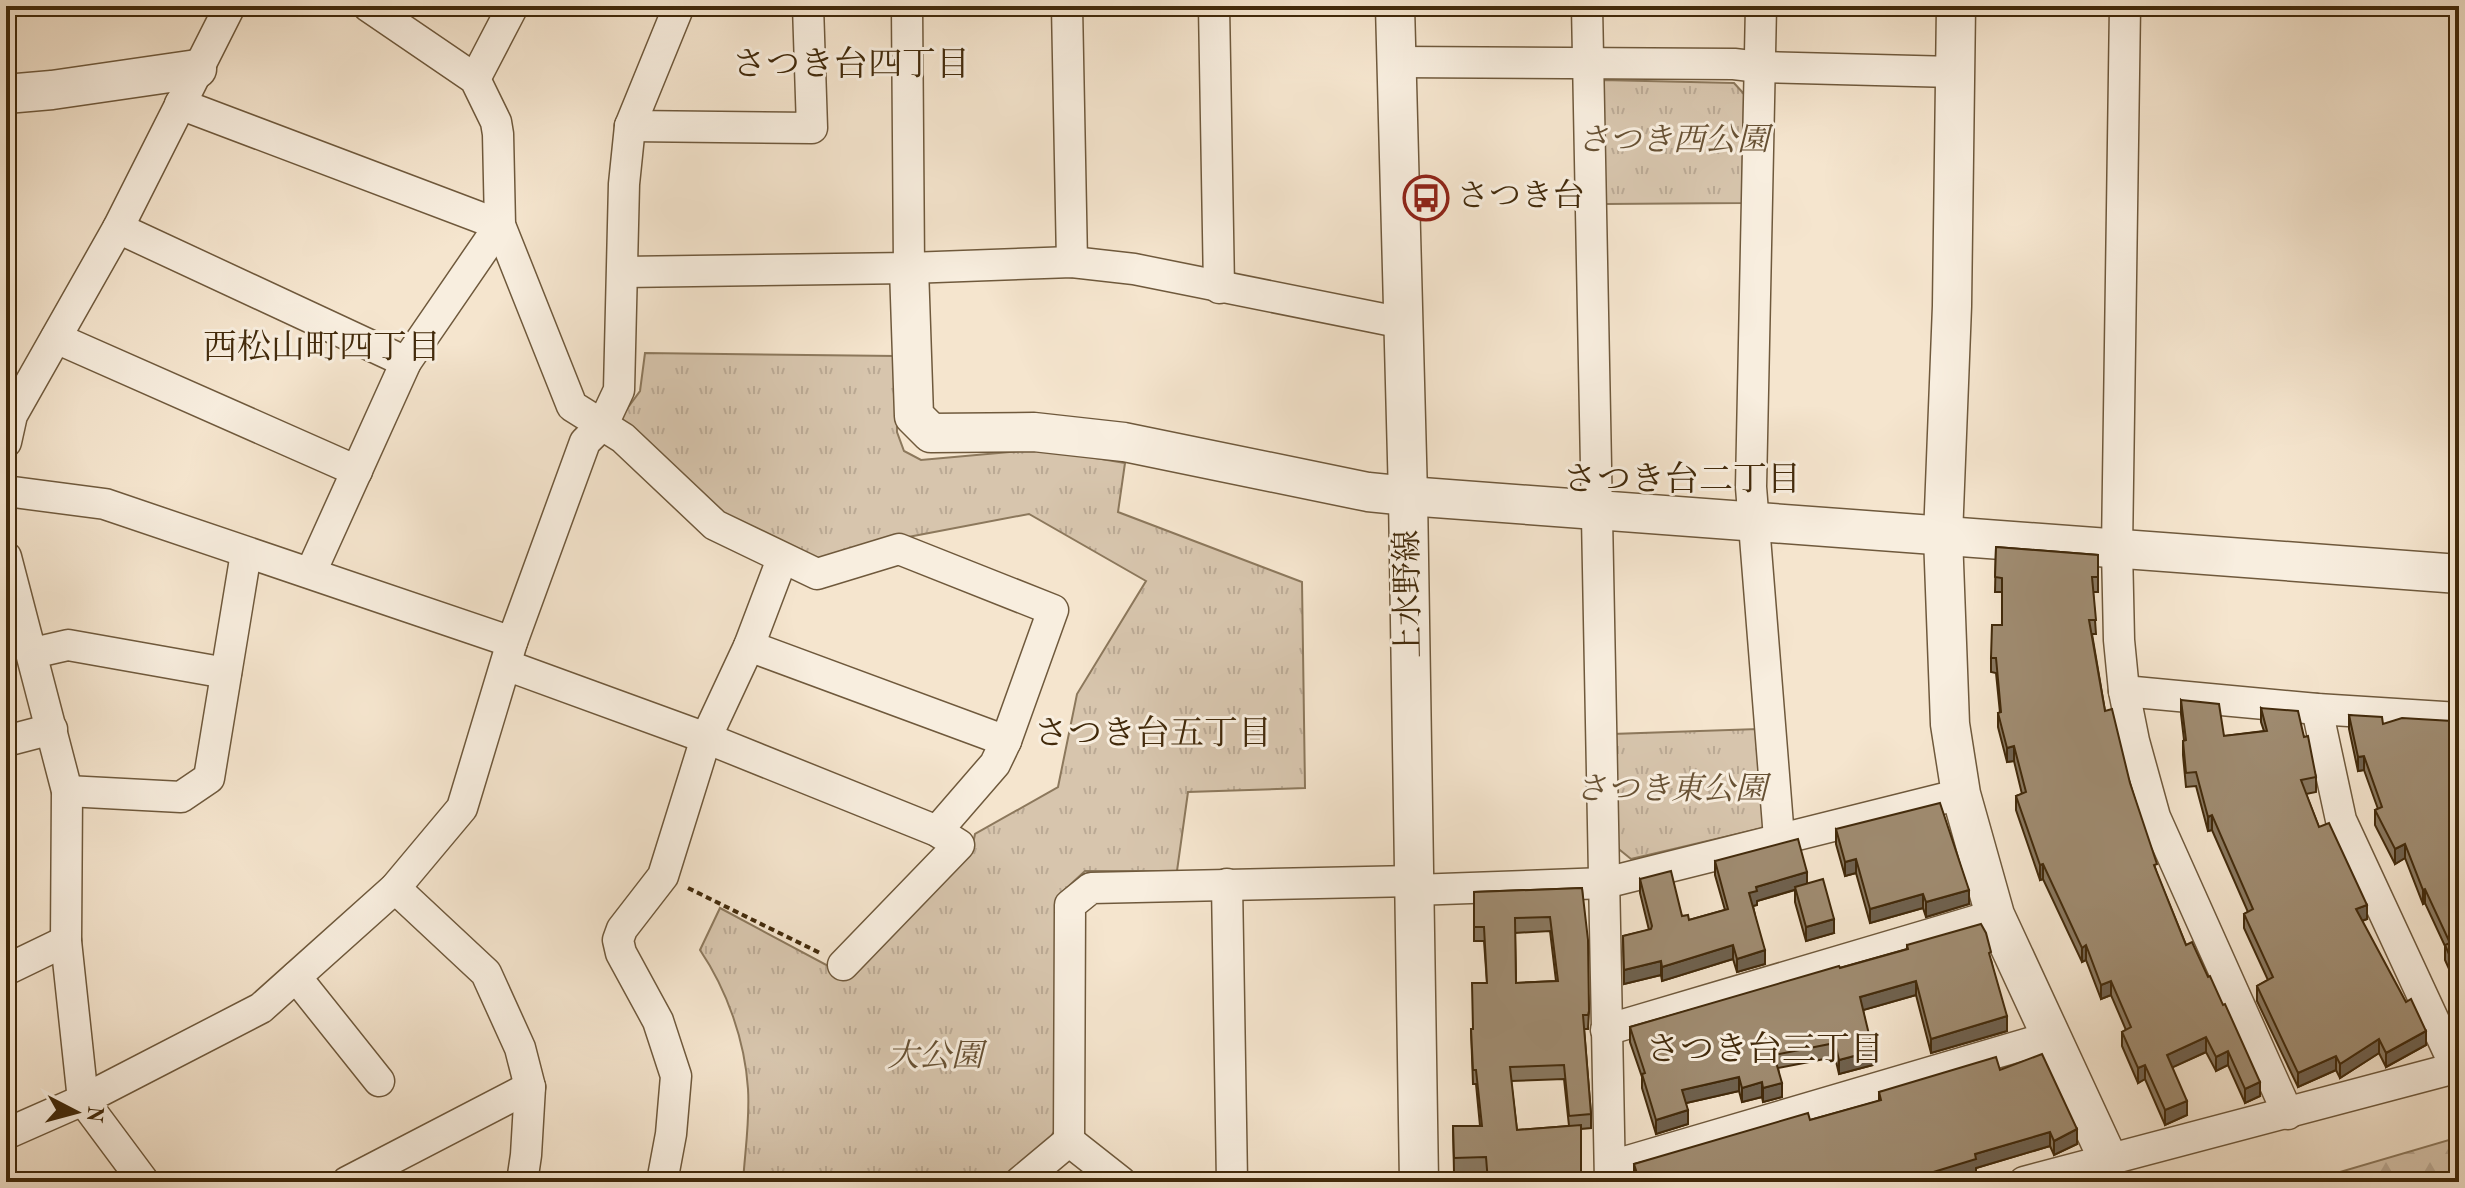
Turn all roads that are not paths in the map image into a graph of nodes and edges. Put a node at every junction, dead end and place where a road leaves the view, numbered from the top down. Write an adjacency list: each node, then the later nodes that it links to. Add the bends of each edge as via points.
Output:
1 (230, 6): 17 (street)
2 (368, 6): 19 (street)
3 (513, 6): 19 (street)
4 (679, 6): 22 (street)
5 (808, 6): 22 (street, via 812,128)
6 (907, 6): 26 (street)
7 (1067, 6): 25 (street)
8 (1214, 6): 28 (street)
9 (1395, 6): 14 (street, 上水野線)
10 (1587, 6): 15 (street)
11 (1761, 6): 16 (street)
12 (1956, 6): 18 (street)
13 (2125, 6): 40 (street)
14 (1396, 62): 15 (street); 29 (street, 上水野線)
15 (1587, 63): 16 (street); 37 (street)
16 (1759, 67): 18 (street); 38 (street)
17 (197, 69): 20 (street); 21 (street)
18 (1954, 72): 39 (street)
19 (475, 79): 23 (street, via 496,122)
20 (6, 94)
21 (180, 104): 23 (street); 24 (street)
22 (630, 126): 27 (street)
23 (500, 225): 31 (street); 32 (street, via 572,406)
24 (118, 228): 30 (street); 31 (street)
25 (1072, 262): 26 (street); 28 (street)
26 (909, 268): 27 (street); 36 (street, via 914,416 931,433 1034,432 1124,442)
27 (623, 272): 32 (street, via 619,390)
28 (1219, 288): 29 (street)
29 (1403, 323): 36 (street, 上水野線)
30 (56, 338): 33 (street, via 12,415); 34 (street)
31 (406, 362): 34 (street)
32 (603, 424): 43 (street, via 715,525); 48 (street, via 585,442)
33 (6, 442)
34 (357, 471): 44 (street)
35 (6, 491): 41 (street, via 105,504)
36 (1408, 496): 37 (street); 63 (street, 上水野線)
37 (1597, 509): 38 (street); 61 (street)
38 (1753, 519): 39 (street); 60 (street)
39 (1943, 536): 40 (street); 58 (street, via 1950,724)
40 (2117, 549): 45 (street); 50 (street)
41 (246, 553): 44 (street); 49 (street)
42 (6, 557): 47 (street)
43 (782, 559): 46 (street); 56 (street, via 817,574 899,549 1053,610)
44 (311, 572): 48 (street)
45 (2459, 574)
46 (749, 646): 54 (street); 56 (street)
47 (33, 653): 49 (street, via 68,645); 53 (street)
48 (509, 653): 54 (street); 64 (street, via 462,808)
49 (226, 673): 57 (street, via 209,778 181,797)
50 (2124, 691): 51 (street); 76 (street, via 2155,817)
51 (2317, 709): 52 (street); 72 (street, via 2341,820)
52 (2459, 718)
53 (52, 729): 55 (street); 57 (street)
54 (706, 738): 59 (street); 84 (street, via 663,876 618,940 658,1021 676,1076)
55 (6, 741)
56 (1006, 741): 59 (street, via 995,764)
57 (67, 791): 66 (street)
58 (1961, 794): 60 (street); 65 (street)
59 (937, 831): 67 (street, via 959,845)
60 (1779, 838): 61 (street)
61 (1605, 883): 63 (street); 70 (street)
62 (1227, 884): 63 (street); 78 (street, via 1091,888 1070,905); 87 (street)
63 (1414, 886): 88 (street, 上水野線)
64 (395, 888): 69 (street); 74 (street, via 486,973 520,1048)
65 (1995, 915): 70 (street); 71 (street)
66 (66, 941): 68 (street); 75 (street)
67 (843, 965)
68 (6, 970)
69 (296, 977): 73 (street); 75 (street, via 261,1008)
70 (1606, 1030): 80 (street)
71 (2050, 1037): 79 (street); 80 (street)
72 (2458, 1067): 76 (street)
73 (379, 1081)
74 (530, 1087): 82 (street); 83 (street)
75 (83, 1100): 77 (street); 81 (street)
76 (2288, 1114): 79 (street)
77 (6, 1134)
78 (1069, 1141): 85 (street); 86 (street)
79 (2108, 1159): 89 (street)
80 (1610, 1174)
81 (144, 1182)
82 (347, 1182)
83 (522, 1182)
84 (662, 1182)
85 (1020, 1182)
86 (1121, 1182)
87 (1232, 1182)
88 (1419, 1182)
89 (2024, 1182)

